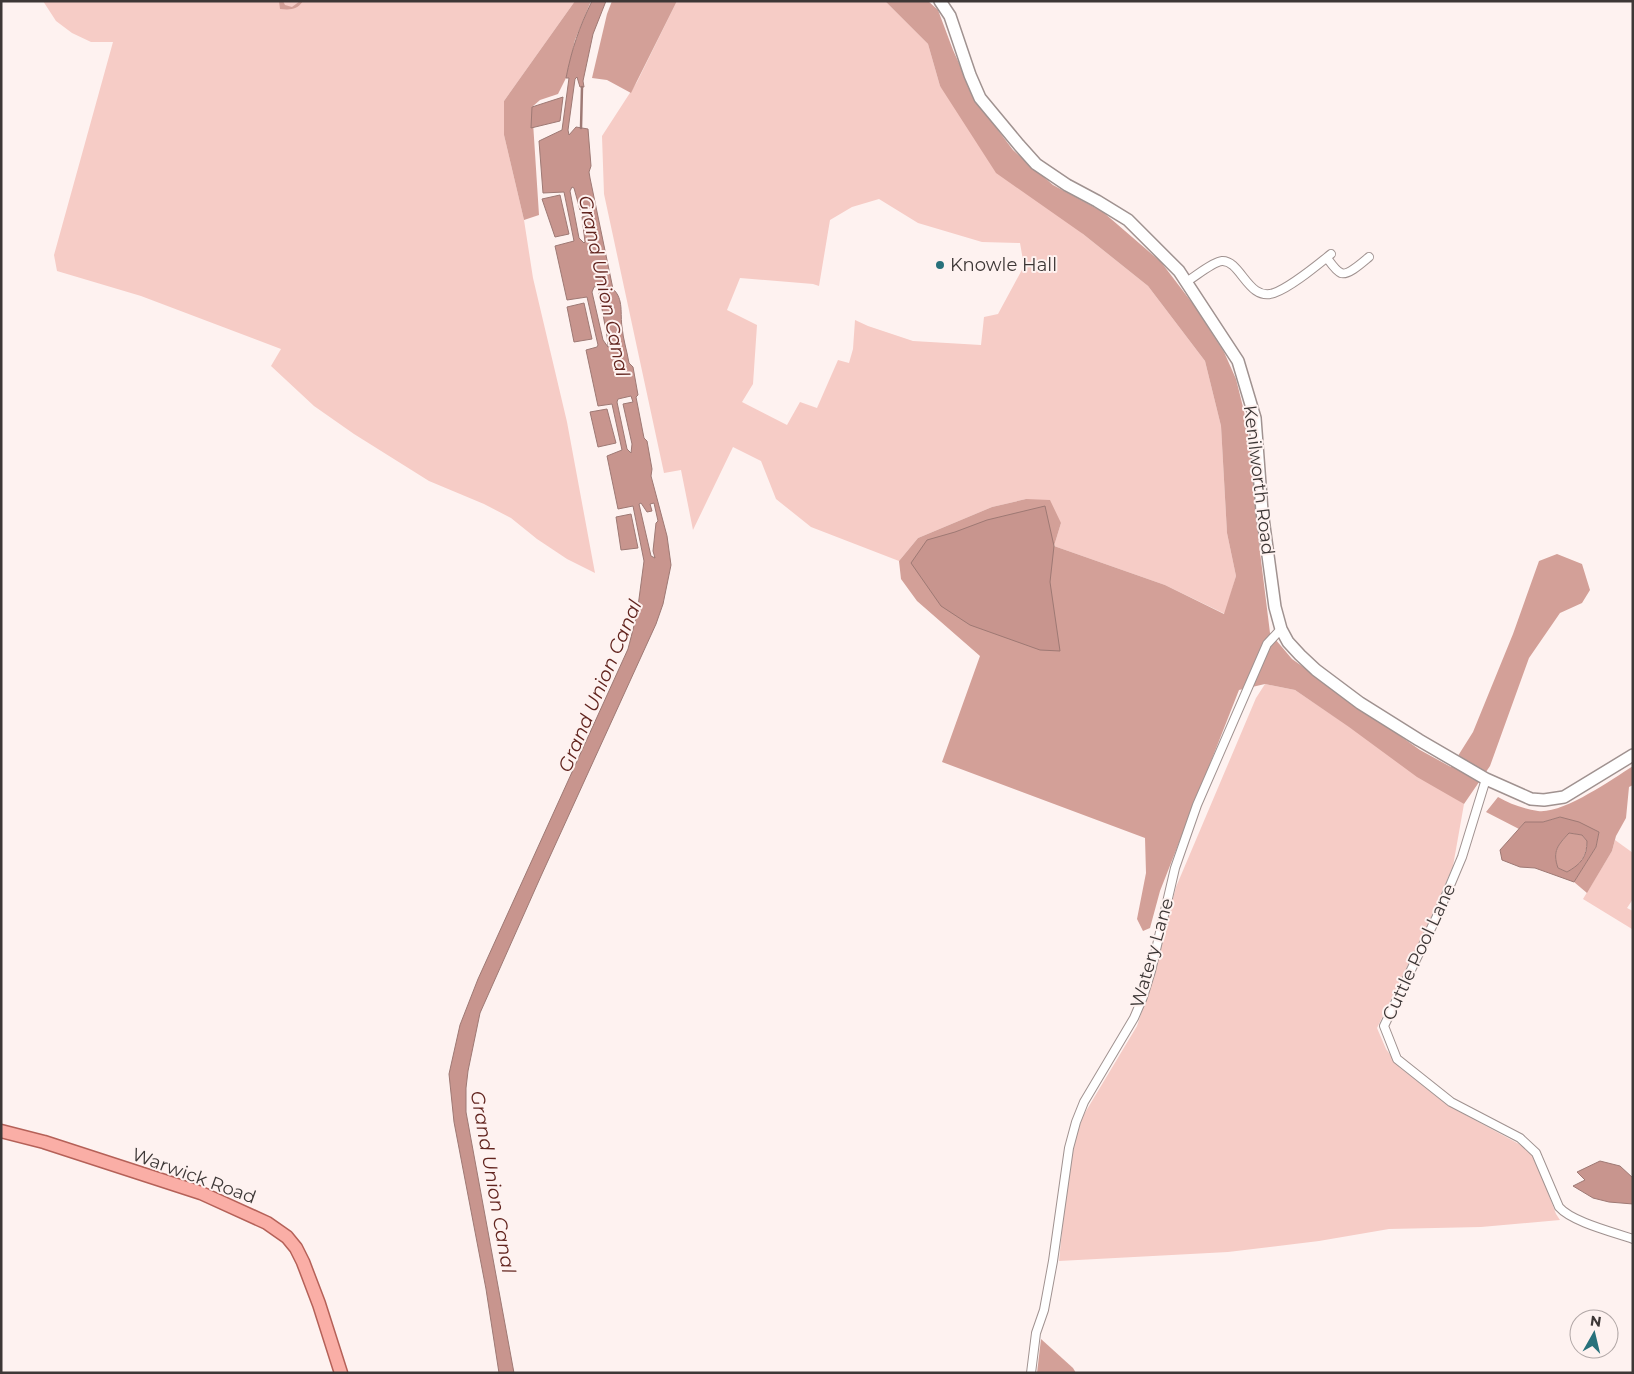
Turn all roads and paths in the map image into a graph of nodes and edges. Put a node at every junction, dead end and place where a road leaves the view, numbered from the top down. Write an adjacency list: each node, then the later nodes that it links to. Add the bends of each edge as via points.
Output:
1 (940, 1): 3 (main road, Kenilworth Road, via 950,16 980,98 1036,164 1128,220)
2 (1369, 257): 3 (street, via 1344,274 1329,256 1273,294 1253,289 1224,261 1217,262)
3 (1186, 282): 4 (main road, Kenilworth Road, via 1238,361 1252,410 1263,521)
4 (1281, 628): 6 (main road, Kenilworth Road, via 1288,642 1316,670 1419,740); 10 (street, Watery Lane, via 1267,644 1197,805 1175,868 1143,997 1076,1122)
5 (1633, 755): 6 (main road, Kenilworth Road, via 1564,796 1544,800 1522,796)
6 (1486, 779): 8 (street, Cuttle Pool Lane, via 1462,857 1384,1026 1397,1059 1451,1102 1530,1145 1562,1212)
7 (1, 1131): 9 (main road, Warwick Road, via 201,1194 267,1223 287,1237 303,1262)
8 (1633, 1239)
9 (341, 1373)
10 (1031, 1373)

